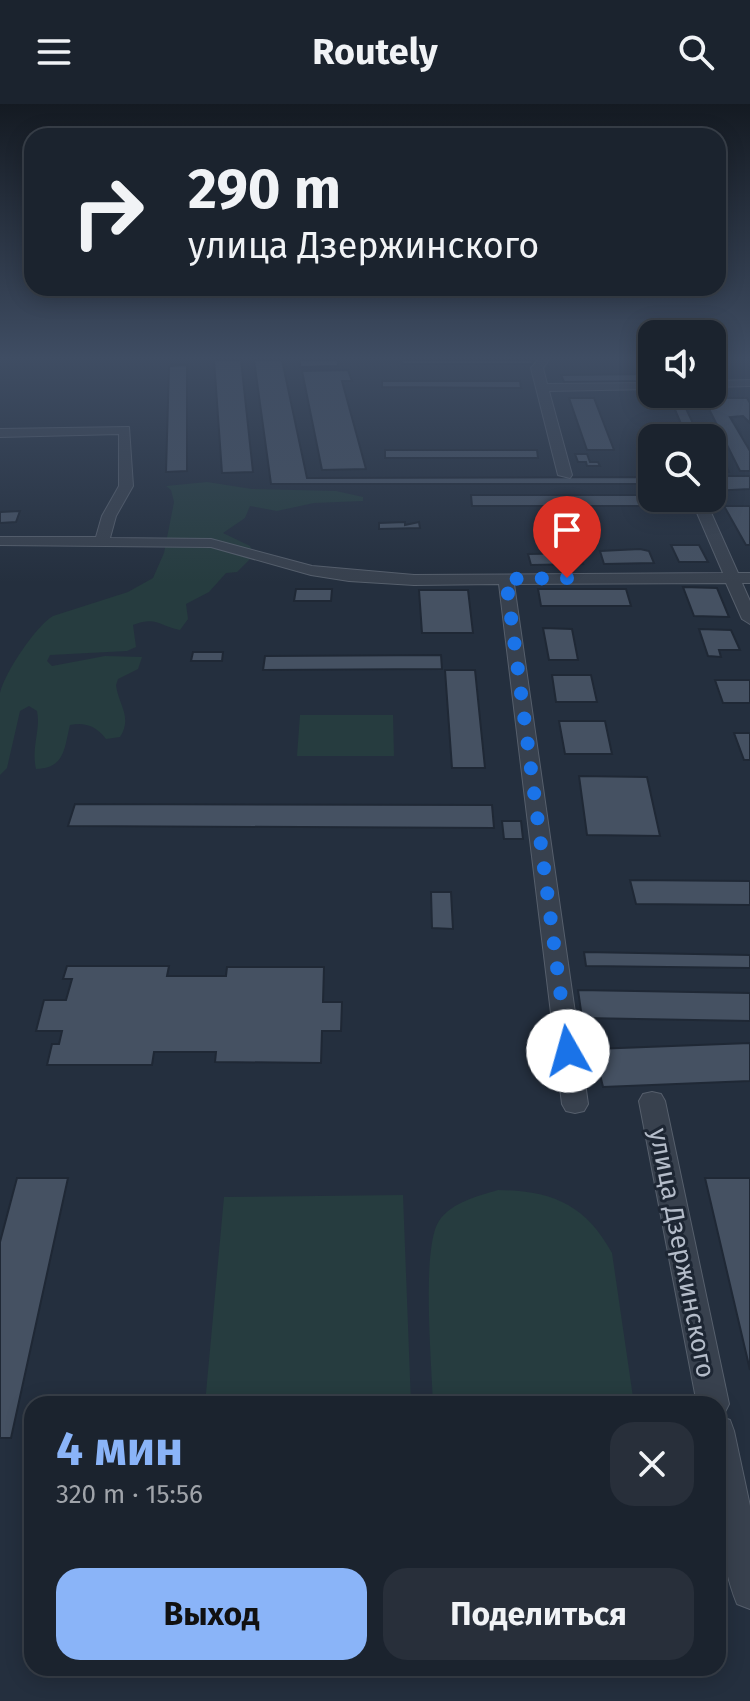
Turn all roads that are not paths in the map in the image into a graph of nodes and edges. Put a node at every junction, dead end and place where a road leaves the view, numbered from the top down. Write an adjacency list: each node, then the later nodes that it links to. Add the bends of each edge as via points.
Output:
1 (125, 435): 6 (street, via 126,486)
2 (554, 435): 3 (street)
3 (565, 475)
4 (705, 512): 7 (street)
5 (0, 541): 6 (street)
6 (97, 541): 8 (street, via 211,543 349,576)
7 (741, 578): 8 (street); 9 (street)
8 (506, 579): 11 (street)
9 (750, 619)
10 (652, 1101): 12 (street, улица Дзержинского)
11 (575, 1104)
12 (711, 1396)
13 (726, 1471): 14 (street)
14 (750, 1591)

